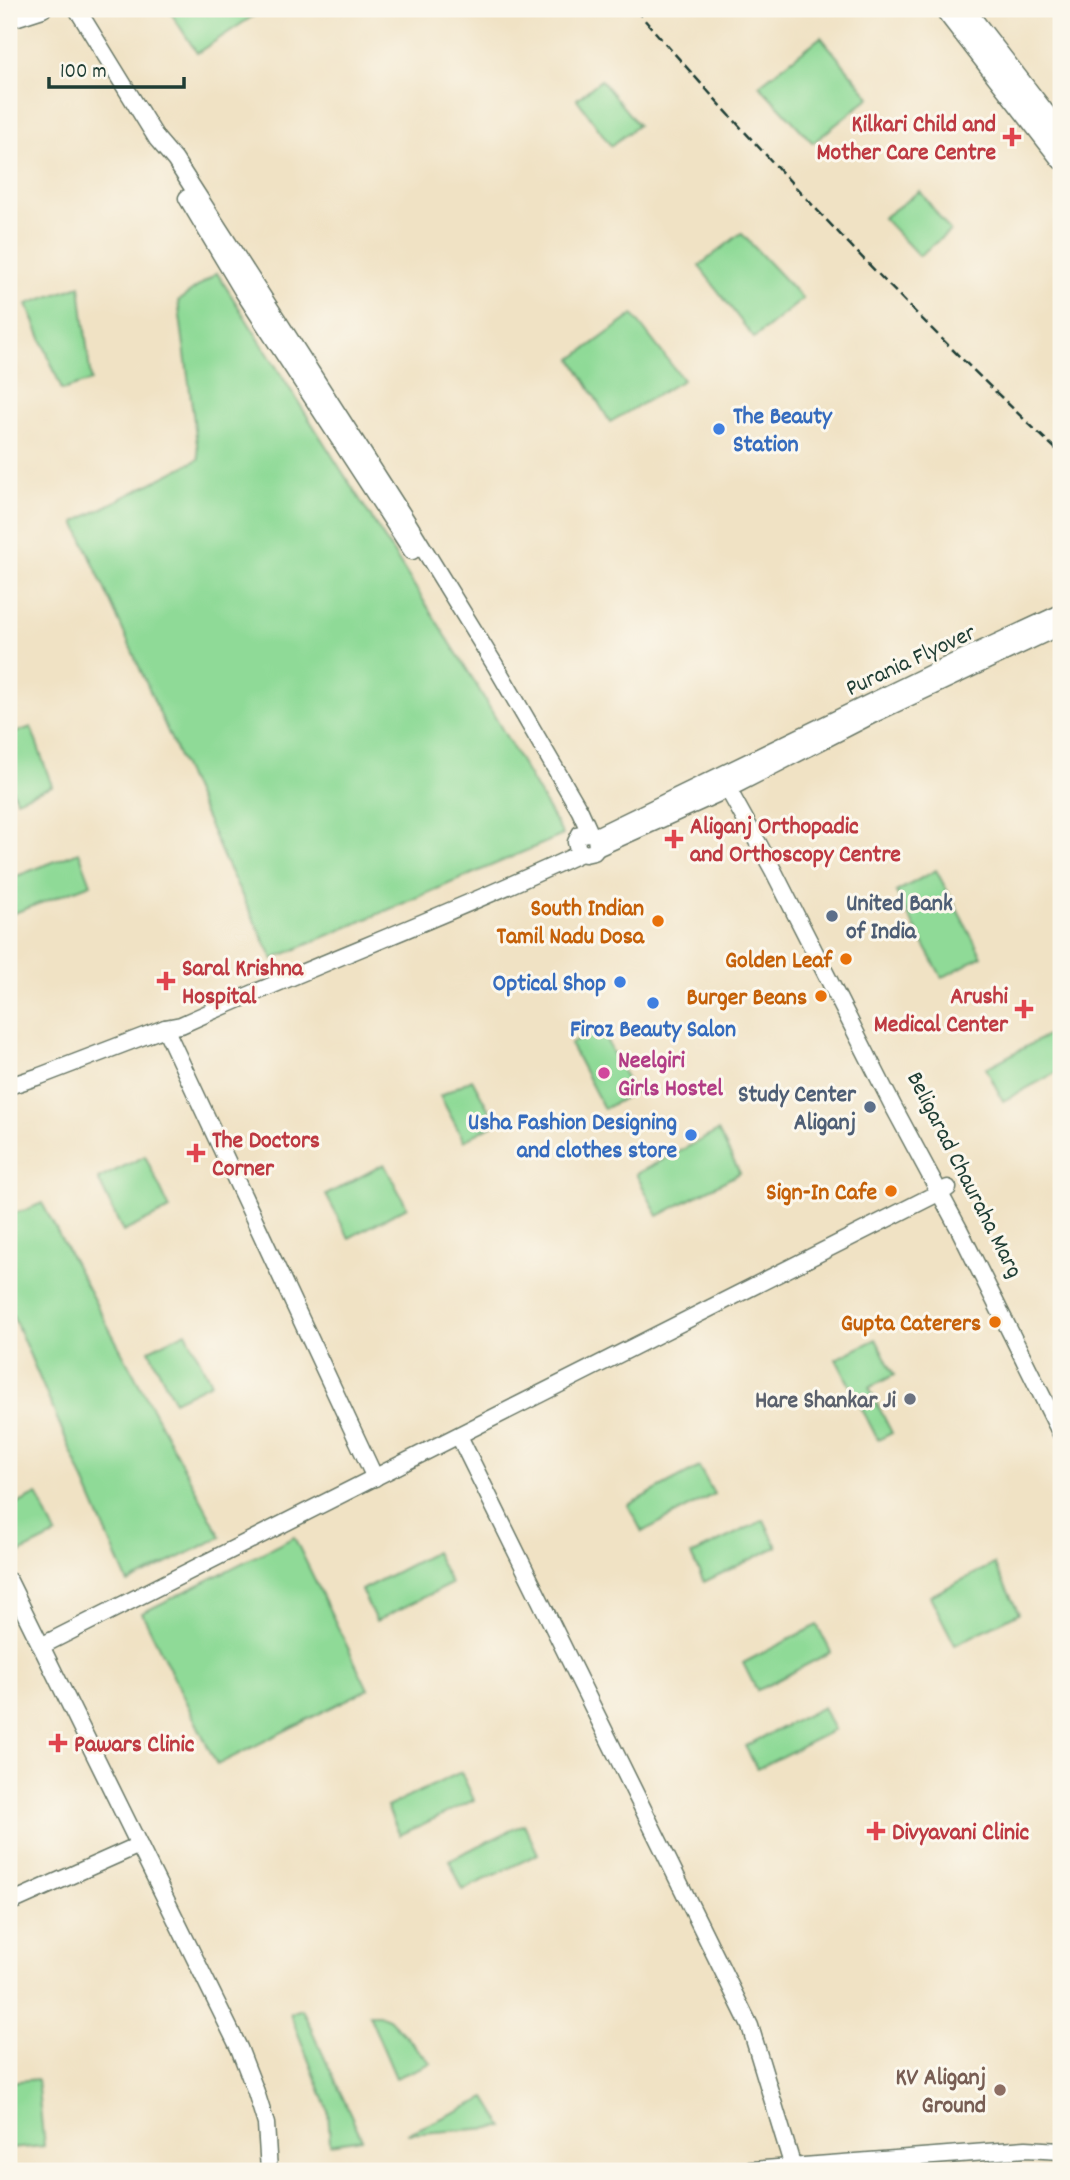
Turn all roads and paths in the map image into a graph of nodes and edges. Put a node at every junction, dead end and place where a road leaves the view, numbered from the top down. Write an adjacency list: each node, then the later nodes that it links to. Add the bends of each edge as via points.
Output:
1 (43, 9): 6 (street)
2 (67, 9): 16 (street, via 471,644)
3 (77, 9): 16 (street, via 495,665 580,811)
4 (944, 9): 8 (main road)
5 (965, 9): 7 (main road)
6 (9, 20)
7 (1061, 133)
8 (1061, 160)
9 (1061, 605): 14 (street, via 803,725 788,734)
10 (1061, 613): 13 (street, Purania Flyover)
11 (1061, 626): 13 (street, Purania Flyover)
12 (1061, 638): 14 (street, via 793,761)
13 (934, 679): 14 (street, Purania Flyover, via 876,713)
14 (781, 753): 15 (street)
15 (730, 782): 16 (street); 19 (street, Beligarad Chauraha Marg, via 780,866)
16 (586, 842): 17 (street, via 489,890 177,1017)
17 (165, 1028): 18 (street); 23 (street)
18 (9, 1086)
19 (944, 1190): 20 (street, Beligarad Chauraha Marg); 21 (street); 22 (street)
20 (1061, 1412)
21 (1061, 1434)
22 (460, 1436): 23 (street); 29 (street, via 750,2026)
23 (375, 1478): 25 (street)
24 (9, 1581): 25 (street)
25 (41, 1646): 26 (street)
26 (139, 1845): 27 (street); 30 (street, via 244,2059 265,2124)
27 (9, 1903)
28 (1061, 2151): 29 (street, via 1026,2149)
29 (793, 2167): 31 (street)
30 (269, 2171)
31 (739, 2171)

